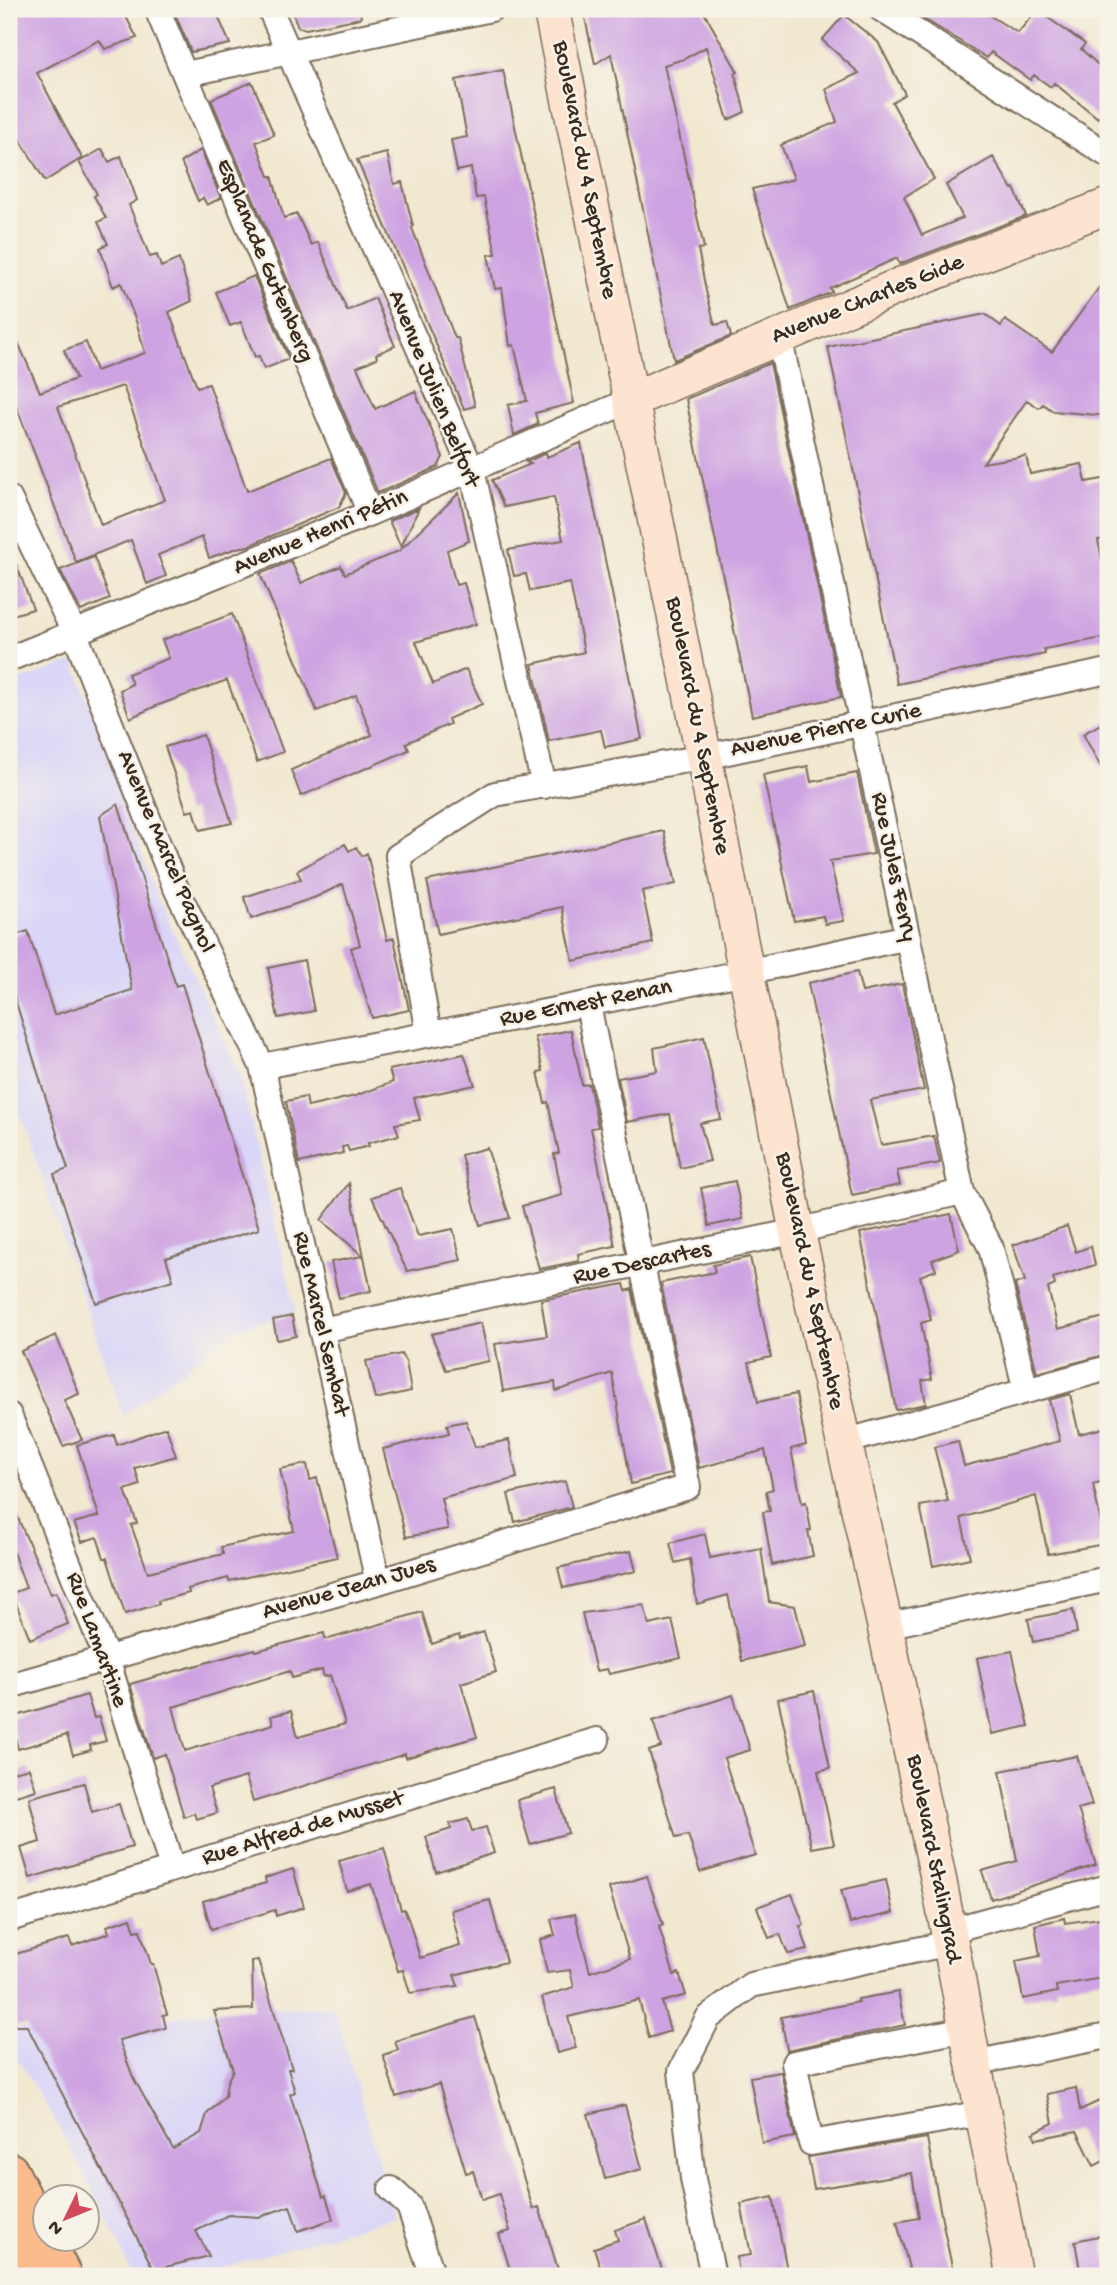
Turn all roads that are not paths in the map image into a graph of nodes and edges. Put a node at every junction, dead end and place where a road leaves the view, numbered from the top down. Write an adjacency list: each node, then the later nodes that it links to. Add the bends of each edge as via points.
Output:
1 (157, 9): 7 (street, Esplanade Gutenberg)
2 (270, 9): 6 (street, Avenue Julien Belfort)
3 (491, 9): 6 (street)
4 (551, 9): 11 (street, Boulevard du 4 Septembre)
5 (881, 9): 8 (street)
6 (290, 53): 7 (street); 12 (street, Avenue Julien Belfort)
7 (186, 74): 14 (street, Esplanade Gutenberg)
8 (1108, 155)
9 (1108, 206): 10 (street, Avenue Charles Gide)
10 (779, 336): 11 (street, Avenue Charles Gide); 18 (street, Rue Jules Ferry)
11 (631, 400): 12 (street, Avenue Henri Pétin); 19 (street, Boulevard du 4 Septembre)
12 (472, 470): 14 (street, Avenue Henri Pétin); 20 (street, Avenue Julien Belfort)
13 (9, 498): 15 (street, Avenue Marcel Pagnol)
14 (370, 513): 15 (street, Avenue Henri Pétin)
15 (75, 634): 16 (street, Avenue Henri Pétin); 25 (street, Avenue Marcel Pagnol, via 174,884)
16 (9, 659)
17 (1108, 671): 18 (street, Avenue Pierre Curie)
18 (864, 724): 19 (street, Avenue Pierre Curie); 21 (street, Rue Jules Ferry)
19 (704, 757): 20 (street, Avenue Pierre Curie); 22 (street, Boulevard du 4 Septembre)
20 (544, 786): 24 (street, Avenue Pierre Curie, via 495,794 398,856)
21 (908, 937): 22 (street, Rue Ernest Renan); 26 (street, Rue Jules Ferry)
22 (746, 973): 23 (street, Rue Ernest Renan); 27 (street, Boulevard du 4 Septembre)
23 (587, 1005): 24 (street, Rue Ernest Renan); 28 (street)
24 (429, 1034): 25 (street, Rue Ernest Renan)
25 (262, 1066): 29 (street, Rue Marcel Sembat)
26 (962, 1192): 27 (street, Rue Descartes); 31 (street, Rue Jules Ferry, via 991,1248)
27 (797, 1231): 28 (street, Rue Descartes); 33 (street, Boulevard du 4 Septembre)
28 (640, 1264): 29 (street, Rue Descartes); 35 (street, Avenue Jean Jues, via 688,1487)
29 (321, 1330): 35 (street, Rue Marcel Sembat)
30 (1108, 1368): 31 (street)
31 (1026, 1391): 33 (street)
32 (9, 1415): 37 (street, Rue Lamartine)
33 (844, 1442): 36 (street, Boulevard Stalingrad)
34 (1108, 1579): 36 (street)
35 (378, 1582): 37 (street, Avenue Jean Jues)
36 (885, 1626): 43 (street, Boulevard Stalingrad)
37 (107, 1659): 38 (street, Avenue Jean Jues); 40 (street, Rue Lamartine)
38 (9, 1686)
39 (597, 1740): 40 (street, Rue Alfred de Musset)
40 (172, 1868): 42 (street, Rue Alfred de Musset)
41 (1108, 1887): 43 (street)
42 (9, 1919)
43 (949, 1937): 44 (street, Boulevard Stalingrad); 54 (street, via 751,1985 708,2018 681,2071 693,2179)
44 (967, 2029): 46 (street, Boulevard Stalingrad); 47 (street, via 794,2063 811,2143)
45 (1108, 2036): 46 (street)
46 (973, 2063): 47 (street, Boulevard Stalingrad)
47 (983, 2113): 55 (street, Boulevard Stalingrad)
48 (9, 2172): 52 (main road)
49 (391, 2189): 53 (street, via 409,2206)
50 (9, 2230): 51 (main road)
51 (33, 2276)
52 (62, 2276)
53 (433, 2276)
54 (713, 2276)
55 (1014, 2276)

